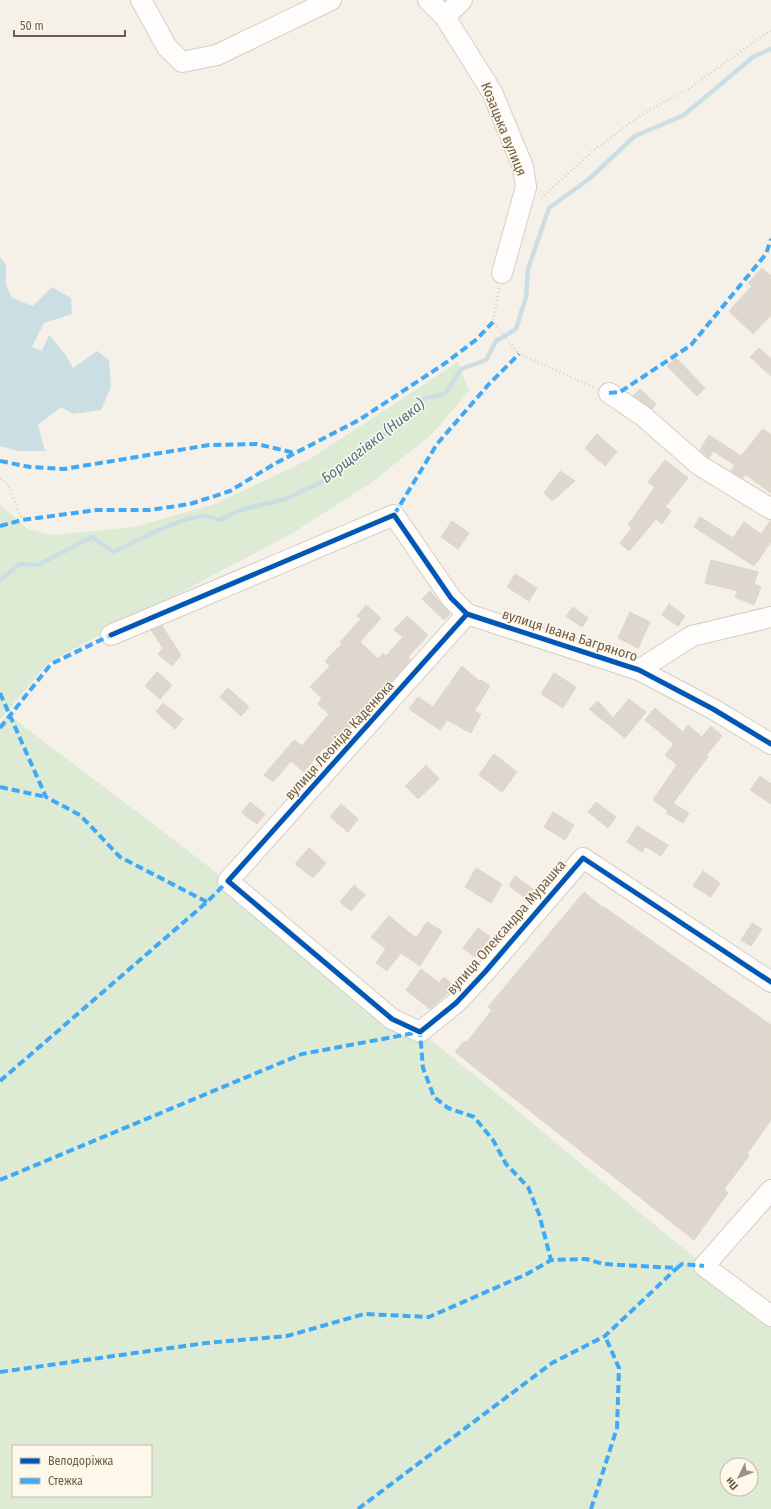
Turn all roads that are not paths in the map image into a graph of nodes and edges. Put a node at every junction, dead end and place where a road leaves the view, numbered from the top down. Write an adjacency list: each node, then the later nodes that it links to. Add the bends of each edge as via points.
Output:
1 (141, 0): 2 (street, via 167,47 182,62 216,55)
2 (331, 0)
3 (428, 0): 5 (street, Козацька вулиця)
4 (462, 0): 5 (street)
5 (445, 17): 6 (street, Козацька вулиця, via 492,92 523,167 526,187)
6 (502, 273)
7 (609, 393): 8 (street, via 643,416 699,465)
8 (771, 509)
9 (467, 614): 11 (street, вулиця Івана Багряного, via 451,598 394,515); 12 (street, вулиця Івана Багряного); 15 (street, вулиця Леоніда Каденюка, via 228,881 392,1019)
10 (771, 617): 12 (street, via 692,636)
11 (111, 635)
12 (639, 670): 13 (street, вулиця Івана Багряного, via 713,709)
13 (771, 744)
14 (771, 982): 15 (street, вулиця Олександра Мурашка, via 583,858 456,1003)
15 (420, 1032)
16 (771, 1190): 17 (street, via 704,1266)
17 (771, 1316)

